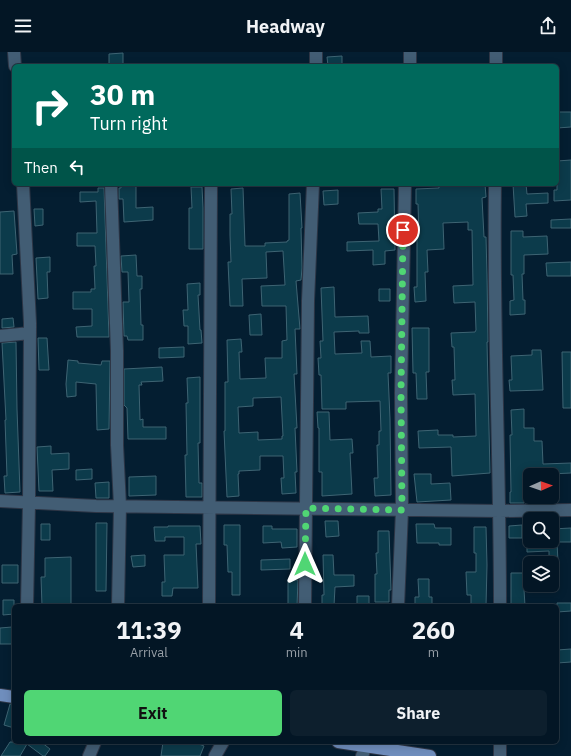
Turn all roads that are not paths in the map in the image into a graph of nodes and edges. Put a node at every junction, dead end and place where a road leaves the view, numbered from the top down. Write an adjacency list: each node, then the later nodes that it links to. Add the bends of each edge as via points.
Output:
1 (14, 52): 5 (street)
2 (316, 52): 6 (street)
3 (410, 52): 7 (street)
4 (496, 52): 8 (street)
5 (15, 64)
6 (316, 64)
7 (410, 64)
8 (496, 64)
9 (23, 186): 15 (street)
10 (111, 186): 19 (street)
11 (211, 186): 20 (street)
12 (313, 186): 21 (street, via 308,301)
13 (405, 186): 22 (street, via 401,393)
14 (495, 186): 24 (street, via 494,279)
15 (30, 333): 16 (street); 18 (street)
16 (0, 336)
17 (0, 501): 18 (street)
18 (29, 503): 19 (street); 25 (street)
19 (120, 506): 20 (street); 26 (street)
20 (210, 507): 21 (street); 27 (street)
21 (306, 508): 22 (street); 28 (street)
22 (402, 510): 24 (street); 29 (street)
23 (571, 510): 24 (street)
24 (500, 511): 30 (street)
25 (27, 604)
26 (118, 604)
27 (209, 604)
28 (305, 604)
29 (398, 604)
30 (500, 604)
31 (0, 695): 32 (main road)
32 (12, 697)
33 (94, 744): 39 (street)
34 (222, 744): 40 (street)
35 (344, 744): 38 (main road)
36 (500, 744): 42 (street)
37 (391, 746): 38 (main road); 41 (main road)
38 (364, 751)
39 (89, 756)
40 (215, 756)
41 (430, 756)
42 (500, 756)

